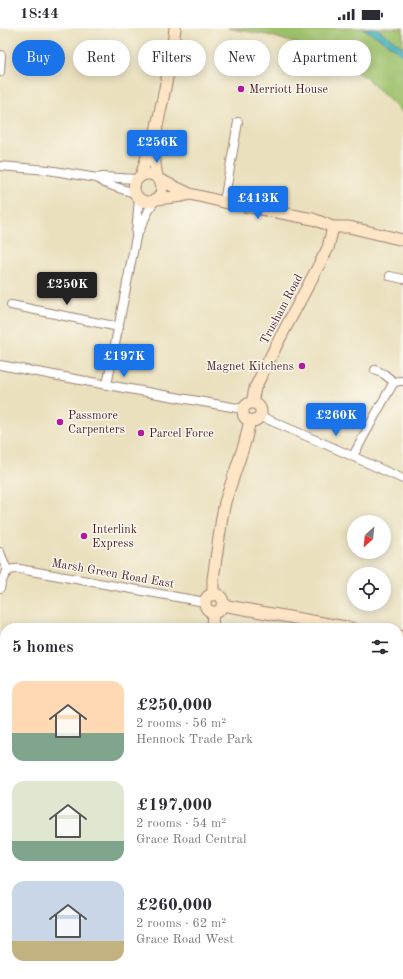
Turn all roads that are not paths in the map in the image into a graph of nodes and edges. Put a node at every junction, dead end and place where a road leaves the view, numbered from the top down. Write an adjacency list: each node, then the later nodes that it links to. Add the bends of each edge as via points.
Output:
1 (175, 28): 5 (street, via 173,50)
2 (1, 55): 3 (street)
3 (0, 72)
4 (238, 122): 13 (street)
5 (154, 142): 8 (street); 9 (street)
6 (0, 166): 7 (street)
7 (97, 178): 8 (street); 11 (street)
8 (138, 178): 9 (street, via 144,174 151,174); 11 (street, via 134,186)
9 (158, 179): 10 (street); 12 (street, via 162,188)
10 (190, 194): 12 (street); 13 (street)
11 (136, 196): 12 (street, via 144,202); 15 (street)
12 (156, 200): 15 (street)
13 (224, 202): 14 (street, via 313,219)
14 (333, 227): 16 (street, via 349,227); 26 (street, Trusham Road, via 328,248 278,342)
15 (136, 238): 20 (street)
16 (403, 240)
17 (390, 276): 18 (street)
18 (403, 279)
19 (11, 305): 20 (street)
20 (118, 327): 25 (street)
21 (0, 365): 25 (street)
22 (375, 370): 24 (street)
23 (403, 381): 24 (street)
24 (394, 382): 28 (street)
25 (107, 385): 26 (street)
26 (248, 406): 27 (street, via 245,417); 27 (street, via 259,406 261,412)
27 (255, 418): 28 (street, via 294,430); 33 (street, via 225,502)
28 (353, 456): 29 (street)
29 (403, 479)
30 (0, 552): 31 (street)
31 (8, 571): 32 (street); 33 (street, Marsh Green Road East, via 17,568)
32 (0, 588)
33 (209, 598): 34 (street, via 218,596 222,600); 34 (street, via 207,609 210,611)
34 (218, 608): 35 (street); 36 (street)
35 (214, 623)
36 (318, 623)

